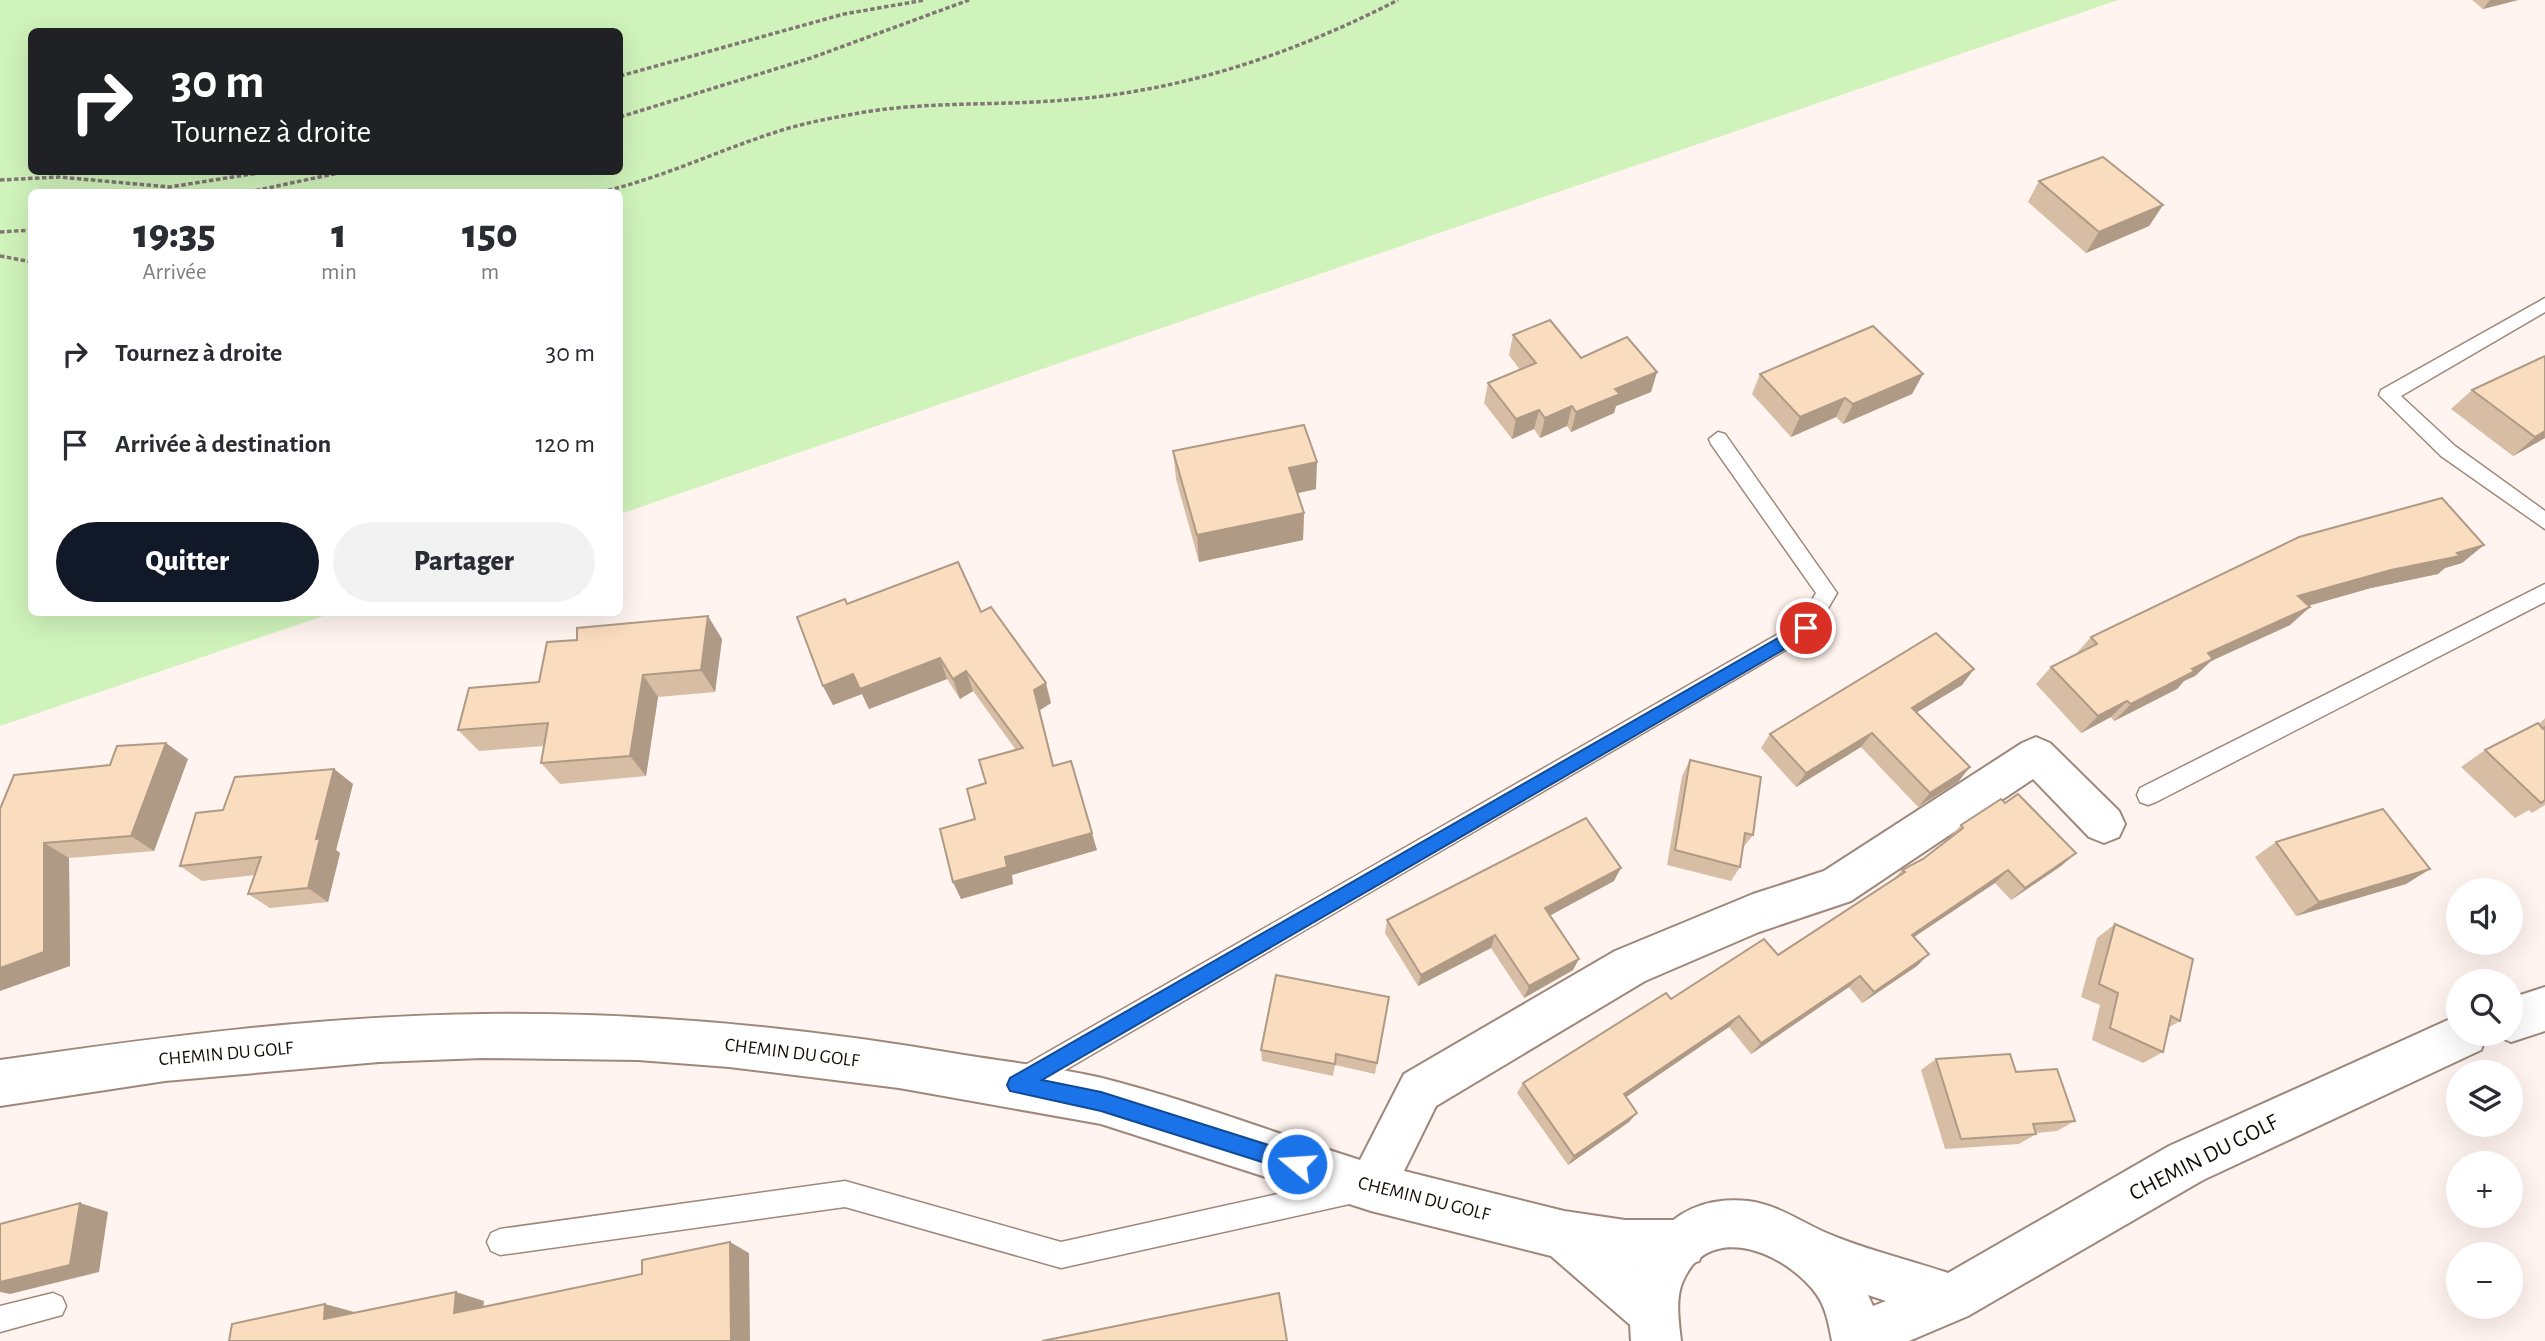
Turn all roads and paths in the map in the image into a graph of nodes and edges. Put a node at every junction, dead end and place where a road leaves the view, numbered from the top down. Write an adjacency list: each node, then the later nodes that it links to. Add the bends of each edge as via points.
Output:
1 (925, 0): 4 (path, via 844,14)
2 (969, 0): 5 (path, via 811,58)
3 (1398, 0): 10 (path, via 1335,33 1148,91 1090,99 862,113 777,132)
4 (623, 75)
5 (623, 116)
6 (243, 175): 8 (path, via 159,187 65,177)
7 (329, 175): 9 (path)
8 (0, 180)
9 (263, 189)
10 (611, 189)
11 (28, 230): 12 (path)
12 (0, 232)
13 (0, 256): 14 (path)
14 (28, 261)
15 (2545, 304): 17 (lane, via 2388,394 2448,451)
16 (1718, 439): 25 (lane, via 1827,593 1806,628)
17 (2545, 521)
18 (2545, 592): 19 (lane)
19 (2148, 795)
20 (2104, 824): 26 (street, via 2036,755 1836,887 1753,914 1630,966 1420,1090)
21 (2545, 1009): 22 (street)
22 (2523, 1016)
23 (2446, 1043): 31 (street, CHEMIN DU GOLF, via 2186,1163)
24 (0, 1083): 25 (street, CHEMIN DU GOLF, via 164,1059 482,1036 638,1038 729,1045)
25 (1016, 1085): 26 (street, CHEMIN DU GOLF, via 1101,1101)
26 (1371, 1187): 27 (street, CHEMIN DU GOLF); 28 (lane, via 1061,1255 845,1194)
27 (1564, 1235): 29 (street, CHEMIN DU GOLF, via 1625,1244); 34 (street, CHEMIN DU GOLF)
28 (500, 1242)
29 (1682, 1244): 30 (street, via 1709,1227 1742,1223 1776,1230); 34 (street, via 1666,1263 1657,1286)
30 (1808, 1250): 31 (street); 35 (street, via 1833,1276 1851,1310)
31 (1951, 1299): 36 (street, CHEMIN DU GOLF, via 1890,1324)
32 (53, 1306): 33 (lane)
33 (0, 1319)
34 (1655, 1327)
35 (1857, 1341)
36 (1863, 1341)

